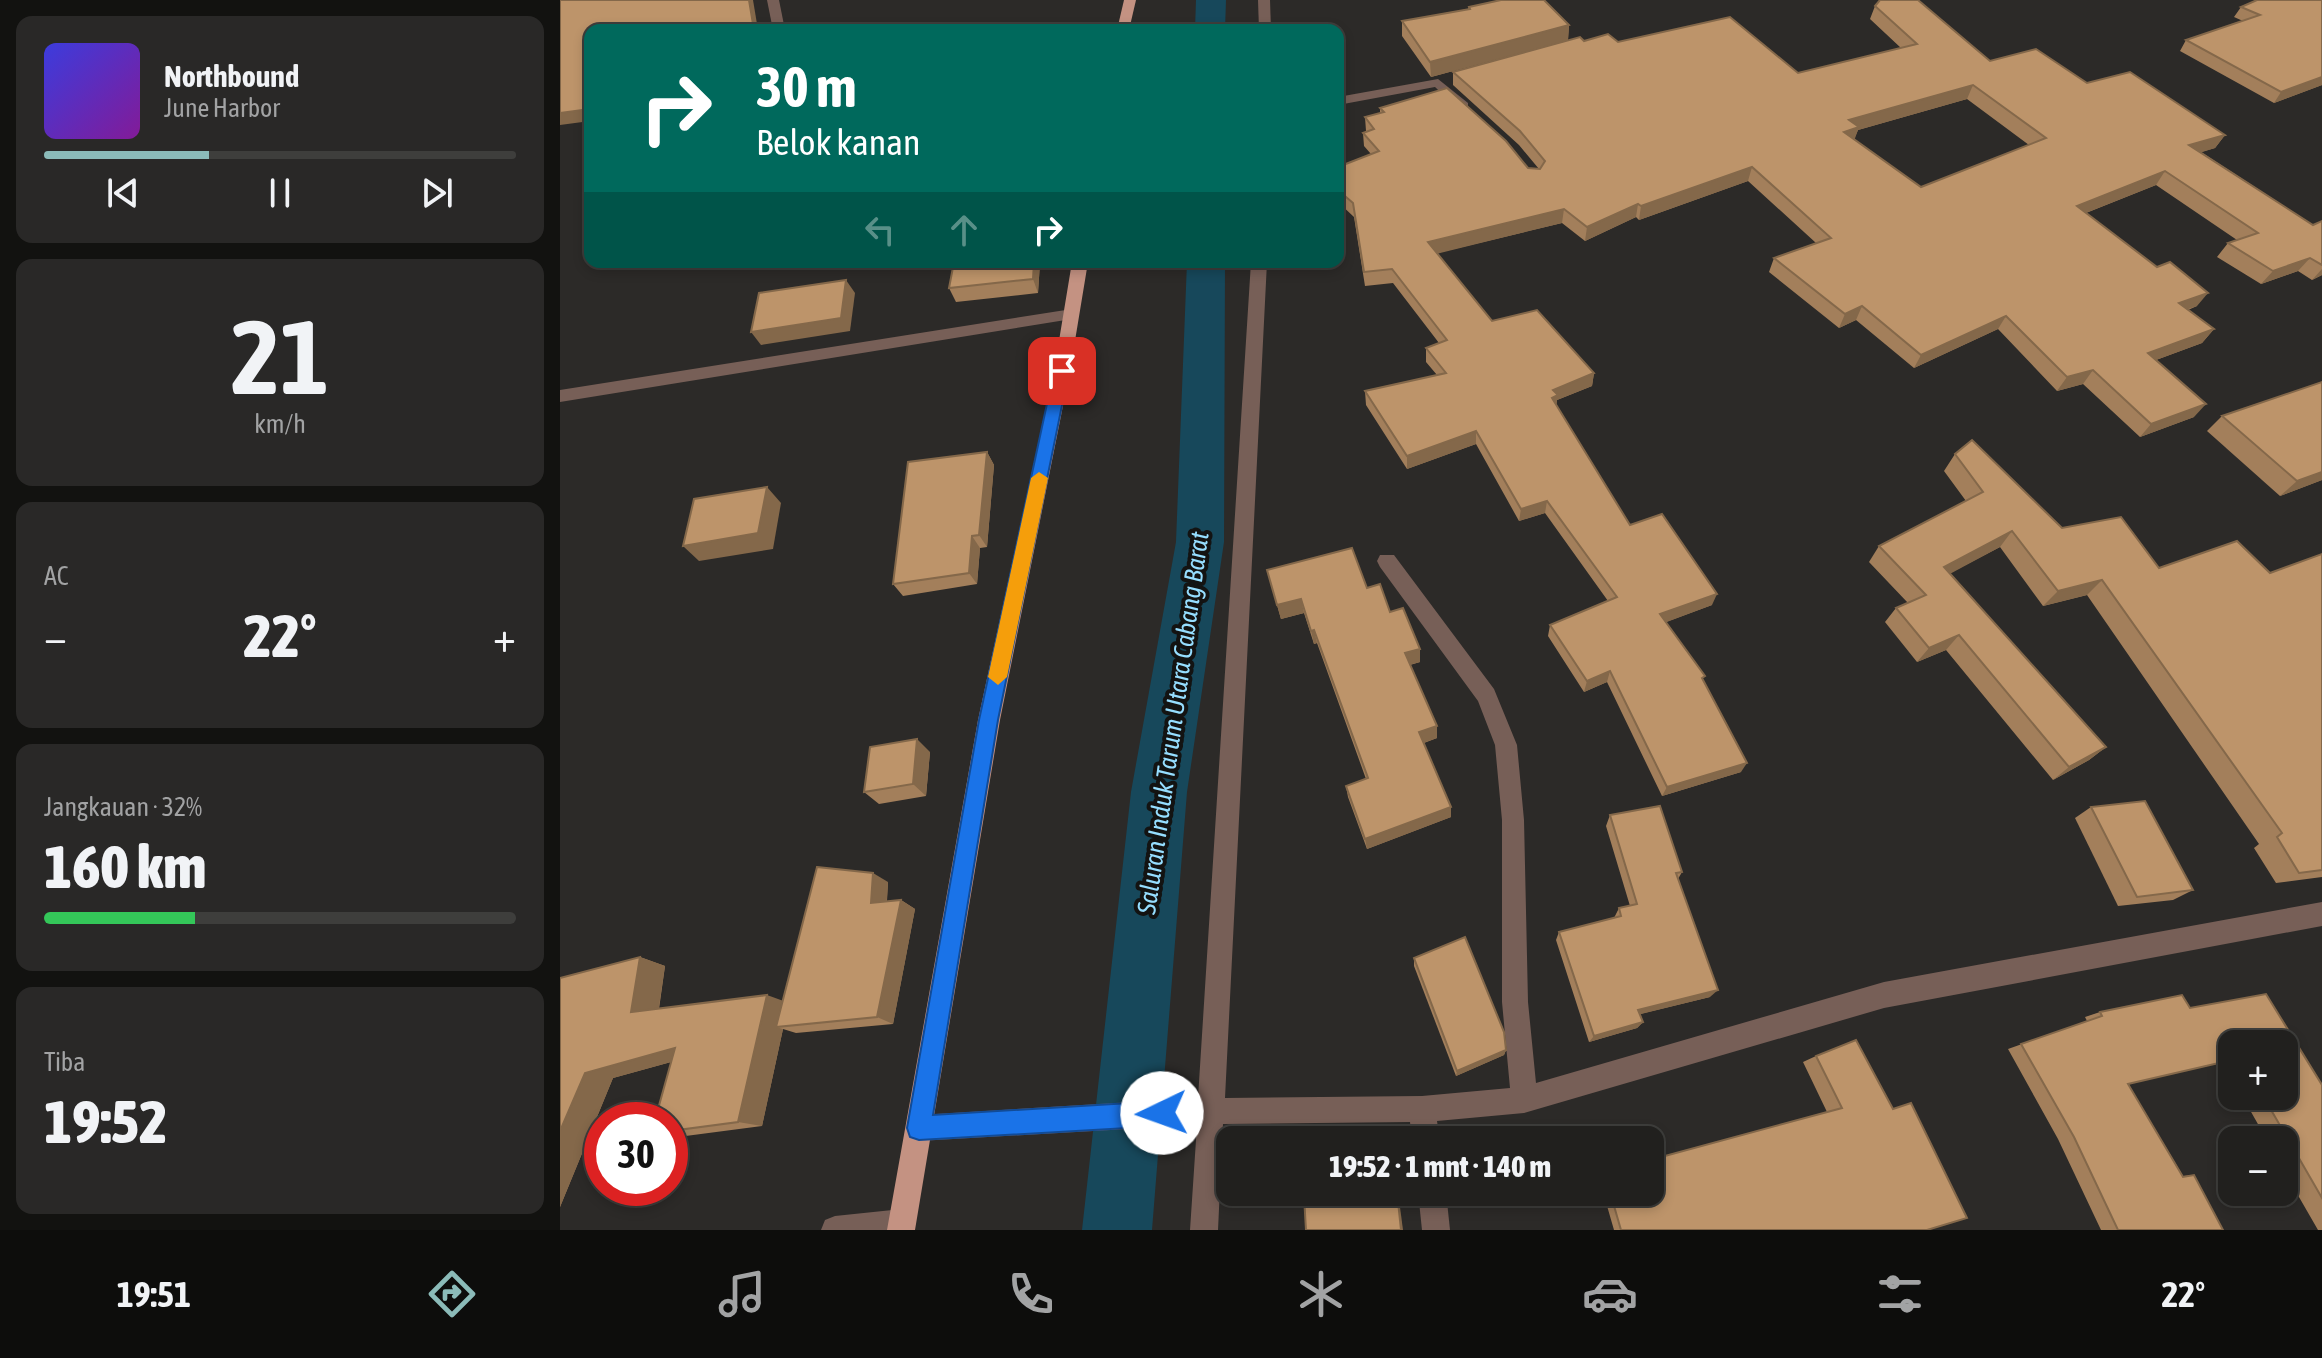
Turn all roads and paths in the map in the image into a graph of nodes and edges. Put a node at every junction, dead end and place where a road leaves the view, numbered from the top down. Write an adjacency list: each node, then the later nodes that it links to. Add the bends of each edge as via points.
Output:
1 (773, 0): 4 (street)
2 (1130, 0): 5 (main road)
3 (1264, 0): 6 (street)
4 (778, 24)
5 (1124, 24)
6 (1265, 24)
7 (1453, 79): 8 (street)
8 (1438, 83): 9 (street); 10 (street)
9 (1344, 100)
10 (1478, 119)
11 (1079, 268): 13 (main road)
12 (1259, 268): 19 (street)
13 (1072, 314): 14 (street); 21 (main road, via 989,720)
14 (560, 396)
15 (1387, 561): 17 (street, via 1487,696 1506,745 1513,820 1515,1002)
16 (2322, 914): 17 (street, via 1884,995)
17 (1524, 1100): 18 (street)
18 (1422, 1109): 19 (street); 20 (street)
19 (1209, 1111): 21 (street); 25 (street)
20 (1424, 1126)
21 (919, 1128): 23 (main road)
22 (1433, 1206): 26 (street)
23 (901, 1226): 24 (street)
24 (835, 1230)
25 (1204, 1230)
26 (1436, 1230)

